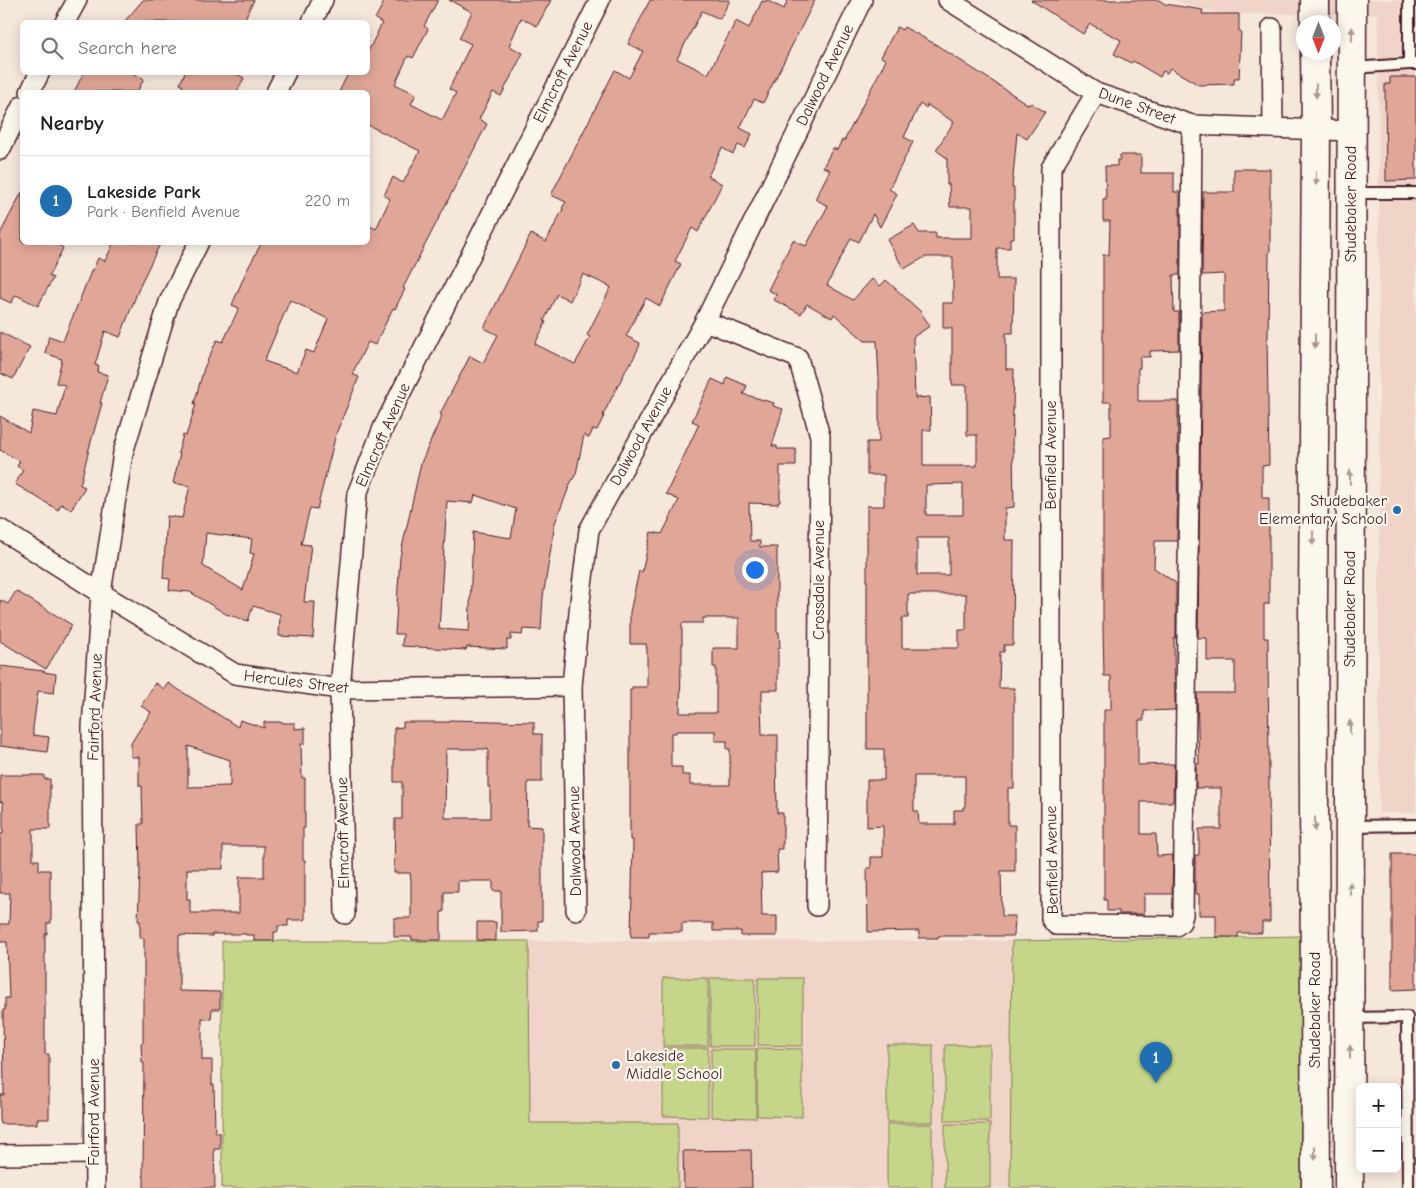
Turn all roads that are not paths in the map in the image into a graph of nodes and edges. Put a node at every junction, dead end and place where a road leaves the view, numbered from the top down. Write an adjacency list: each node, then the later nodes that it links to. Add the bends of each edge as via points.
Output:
1 (77, 0): 12 (street)
2 (323, 0): 13 (street)
3 (600, 0): 37 (street, Elmcroft Avenue, via 383,428 357,494)
4 (862, 0): 33 (street, Dalwood Avenue)
5 (948, 0): 23 (street, Dune Street)
6 (1315, 0): 10 (main road)
7 (1328, 0): 11 (main road)
8 (1352, 0): 18 (main road, Studebaker Road, one-way to 8)
9 (1409, 0): 17 (lane)
10 (1315, 15)
11 (1328, 15)
12 (66, 20)
13 (313, 20)
14 (1272, 28): 26 (street)
15 (1315, 60): 27 (main road, Studebaker Road, one-way to 27)
16 (1333, 60): 18 (main road, via 1336,65)
17 (1413, 64): 18 (lane)
18 (1352, 68): 28 (main road, Studebaker Road)
19 (38, 75): 21 (street)
20 (284, 75): 22 (street)
21 (31, 90)
22 (277, 90)
23 (1096, 92): 25 (street, Dune Street); 25 (street, Benfield Avenue, via 1051,168 1051,901 1052,919 1056,925 1176,926 1183,915)
24 (20, 110): 29 (street)
25 (1192, 125): 26 (street, Dune Street)
26 (1273, 128): 27 (street, Dune Street)
27 (1316, 130): 28 (street, Dune Street); 47 (main road, Studebaker Road, one-way to 47, via 1313,593)
28 (1351, 131): 30 (main road, Studebaker Road)
29 (0, 150)
30 (1351, 193): 31 (lane); 39 (main road, Studebaker Road, one-way to 30)
31 (1416, 193)
32 (198, 245): 35 (street, Fairford Avenue, via 169,302 124,453)
33 (705, 321): 36 (street, Dalwood Avenue, via 589,530); 40 (street, Crossdale Avenue, via 798,358 820,436)
34 (0, 529): 35 (street, Hercules Street)
35 (101, 592): 37 (street, Hercules Street, via 235,674); 44 (street, Fairford Avenue, via 92,727)
36 (572, 686): 37 (street, Hercules Street); 41 (street, Dalwood Avenue)
37 (340, 689): 42 (street, Elmcroft Avenue)
38 (1416, 825): 39 (lane)
39 (1350, 826): 43 (main road, Studebaker Road, one-way to 39)
40 (817, 906)
41 (576, 910)
42 (345, 914)
43 (1350, 1018): 48 (main road, Studebaker Road, one-way to 43); 49 (lane, via 1407,1017)
44 (94, 1154): 45 (street); 46 (street, Fairford Avenue)
45 (0, 1155)
46 (95, 1188)
47 (1316, 1188)
48 (1349, 1188)
49 (1408, 1188)

